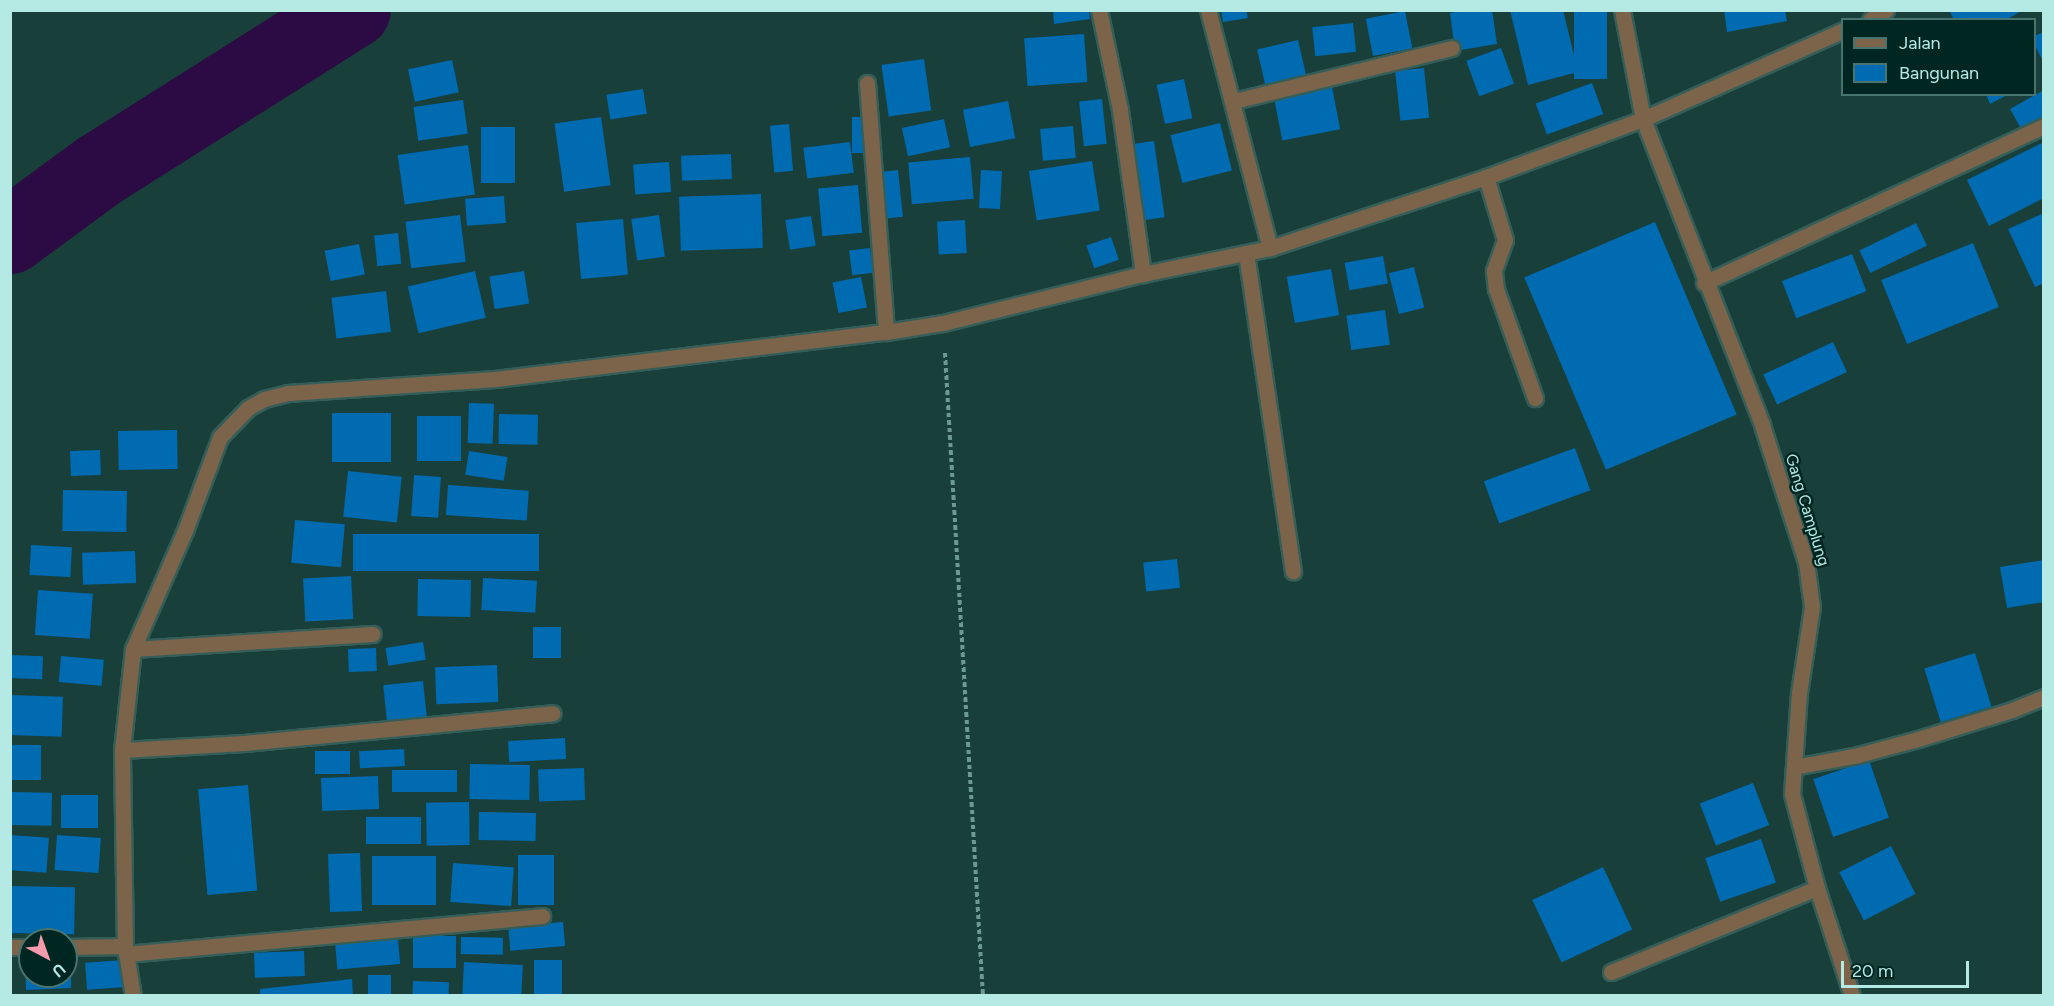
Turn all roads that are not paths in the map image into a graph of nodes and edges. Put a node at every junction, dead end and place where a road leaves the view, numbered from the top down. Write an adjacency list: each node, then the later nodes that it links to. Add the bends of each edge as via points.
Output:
1 (1099, 10): 15 (street, via 1120,110)
2 (1208, 10): 9 (street)
3 (1622, 10): 10 (street, Gang Camplung)
4 (1886, 10): 5 (street)
5 (1873, 18)
6 (1841, 31): 10 (street)
7 (1452, 48): 9 (street)
8 (867, 83): 17 (street)
9 (1234, 101): 13 (street)
10 (1643, 119): 12 (street); 16 (street, Gang Camplung)
11 (2043, 126): 16 (street)
12 (1486, 177): 13 (street); 18 (street, via 1505,240 1494,271 1496,289)
13 (1270, 248): 14 (street)
14 (1246, 253): 15 (street); 19 (street)
15 (1143, 274): 17 (street)
16 (1704, 283): 25 (street, Gang Camplung, via 1762,426 1806,562 1812,607 1799,693)
17 (886, 332): 21 (street, via 495,379 288,393 264,399 231,422 219,437 186,528)
18 (1535, 398)
19 (1293, 572)
20 (373, 634): 21 (street)
21 (133, 649): 24 (street)
22 (2043, 697): 25 (street, via 1918,739)
23 (553, 713): 24 (street, via 265,742)
24 (122, 750): 29 (street)
25 (1794, 766): 26 (street, Gang Camplung, via 1792,794)
26 (1817, 888): 30 (street); 32 (street, Gang Camplung)
27 (542, 916): 29 (street)
28 (78, 947): 29 (street)
29 (126, 950): 31 (street)
30 (1611, 972)
31 (133, 996)
32 (1852, 996)

